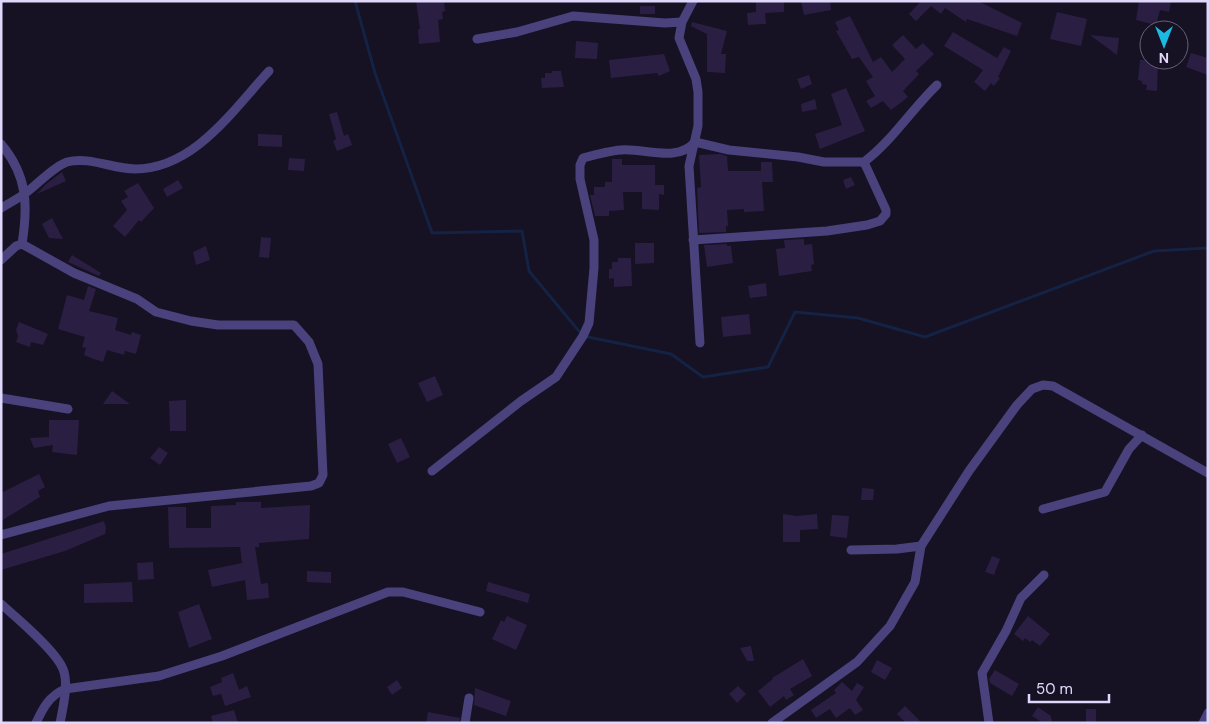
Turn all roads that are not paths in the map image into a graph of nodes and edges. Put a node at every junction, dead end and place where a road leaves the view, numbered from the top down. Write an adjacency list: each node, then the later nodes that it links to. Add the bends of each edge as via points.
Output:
1 (693, 1): 2 (street)
2 (682, 22): 3 (street, via 572,16 517,32); 6 (street, via 679,38 698,92 699,119)
3 (477, 39)
4 (270, 71): 9 (street, via 210,134 181,157 155,167 138,169 66,162)
5 (937, 85): 8 (street, via 897,133)
6 (695, 142): 8 (street, via 729,150 824,162); 11 (street, via 689,166); 18 (street, via 688,150 677,153 621,150 583,158 580,179 594,240 589,324 556,377)
7 (1, 144): 9 (street, via 14,161)
8 (864, 162): 11 (street, via 886,210 880,220 867,226)
9 (26, 194): 10 (street); 12 (street)
10 (1, 208)
11 (693, 240): 14 (street)
12 (22, 244): 13 (street); 21 (street, via 74,273 137,299 156,312 218,325 294,325 308,342 318,364 323,475 319,483 311,486 109,506)
13 (1, 260)
14 (700, 343)
15 (1, 398): 16 (street)
16 (68, 409)
17 (1142, 435): 19 (street); 20 (street, via 1129,449 1104,492); 22 (street, via 1053,386 1032,389 1017,405)
18 (432, 471)
19 (1208, 473)
20 (1043, 510)
21 (1, 535)
22 (921, 546): 23 (street); 33 (street, via 915,582 890,626 857,662)
23 (851, 550)
24 (1044, 575): 34 (street, via 1021,598 982,673)
25 (1, 604): 27 (street, via 60,664)
26 (480, 612): 27 (street, via 403,592 388,592 222,656 158,676)
27 (65, 689): 30 (street, via 46,703); 31 (street)
28 (470, 698): 32 (street)
29 (1208, 713): 35 (street)
30 (36, 723)
31 (60, 723)
32 (465, 723)
33 (772, 723)
34 (989, 723)
35 (1203, 723)

